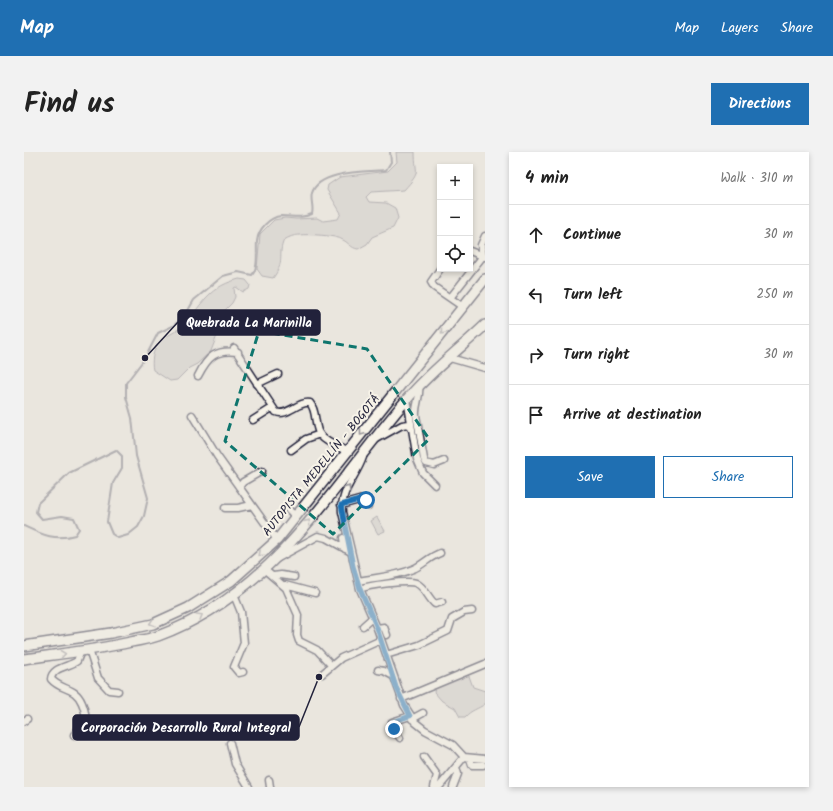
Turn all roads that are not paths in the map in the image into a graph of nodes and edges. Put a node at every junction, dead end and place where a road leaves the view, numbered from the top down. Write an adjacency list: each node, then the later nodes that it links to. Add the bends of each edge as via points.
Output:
1 (485, 236): 3 (street, via 481,245)
2 (473, 252): 3 (street)
3 (484, 256): 8 (street)
4 (438, 272): 8 (street, via 431,282)
5 (485, 279): 7 (highway, AUTOPISTA MEDELLÍN - BOGOTÁ)
6 (485, 284): 7 (highway)
7 (471, 296): 9 (highway, AUTOPISTA MEDELLÍN - BOGOTÁ)
8 (450, 298): 9 (street)
9 (463, 307): 26 (highway, AUTOPISTA MEDELLÍN - BOGOTÁ, one-way to 26)
10 (485, 325): 11 (highway, AUTOPISTA MEDELLÍN - BOGOTÁ)
11 (450, 358): 12 (street); 16 (highway, AUTOPISTA MEDELLÍN - BOGOTÁ)
12 (485, 368)
13 (278, 374): 15 (street)
14 (198, 376): 15 (street, via 217,352 236,350)
15 (257, 384): 18 (street)
16 (419, 385): 17 (highway, AUTOPISTA MEDELLÍN - BOGOTÁ); 27 (street, via 416,415 424,459 426,463 434,465)
17 (407, 399): 21 (street); 23 (highway, AUTOPISTA MEDELLÍN - BOGOTÁ)
18 (272, 408): 20 (street); 22 (street, via 281,413 302,403 310,403 314,408)
19 (192, 415): 30 (street)
20 (253, 420)
21 (412, 430): 23 (street, via 409,424 402,425); 29 (street, via 420,466)
22 (320, 434): 24 (street, via 306,439); 26 (street)
23 (373, 442): 25 (highway, AUTOPISTA MEDELLÍN - BOGOTÁ)
24 (291, 450)
25 (365, 451): 32 (street, one-way to 25, via 343,495 360,469); 41 (highway, AUTOPISTA MEDELLÍN - BOGOTÁ, one-way to 25)
26 (348, 452): 36 (highway, AUTOPISTA MEDELLÍN - BOGOTÁ)
27 (444, 461)
28 (262, 471): 30 (street)
29 (434, 485)
30 (239, 487): 31 (street)
31 (252, 505): 35 (street); 38 (street)
32 (341, 505): 33 (street, via 363,499); 39 (street)
33 (368, 506)
34 (286, 507): 36 (street, via 292,513)
35 (226, 508)
36 (299, 514): 38 (highway, AUTOPISTA MEDELLÍN - BOGOTÁ)
37 (342, 538): 39 (street)
38 (277, 540): 56 (highway, AUTOPISTA MEDELLÍN - BOGOTÁ, one-way to 56, via 231,582 188,608 153,624)
39 (348, 551): 41 (street, via 318,536); 44 (street)
40 (440, 553): 44 (street, via 429,557 409,571)
41 (276, 559): 42 (highway, AUTOPISTA MEDELLÍN - BOGOTÁ)
42 (269, 573): 43 (street); 45 (street); 48 (highway, AUTOPISTA MEDELLÍN - BOGOTÁ)
43 (294, 578)
44 (358, 581): 46 (street)
45 (285, 584): 47 (street); 61 (street, via 298,615 299,641 317,650)
46 (360, 589): 49 (street, via 368,586 416,583 435,604); 51 (street)
47 (315, 593)
48 (234, 595): 57 (highway, AUTOPISTA MEDELLÍN - BOGOTÁ, one-way to 48, via 157,636 194,619); 63 (street, via 241,612 244,643 234,667 239,673)
49 (442, 602)
50 (472, 611): 58 (street, via 464,612 452,619 448,631 419,645)
51 (372, 618): 52 (street); 53 (street)
52 (363, 626)
53 (377, 628): 54 (street, via 384,627); 55 (street)
54 (387, 635)
55 (381, 640): 58 (street); 61 (street)
56 (24, 646)
57 (85, 650): 59 (highway, AUTOPISTA MEDELLÍN - BOGOTÁ, one-way to 57); 66 (street, via 98,678 109,690); 70 (street, via 77,661 54,670 51,674 55,683 74,691 79,696 83,706 85,718)
58 (386, 656): 65 (street)
59 (24, 659)
60 (485, 664): 67 (street)
61 (331, 665): 64 (street)
62 (378, 670): 65 (street)
63 (243, 672)
64 (322, 674)
65 (393, 676): 67 (street)
66 (118, 691)
67 (401, 699): 69 (street)
68 (423, 714): 69 (street)
69 (411, 717): 71 (street, via 392,722); 74 (street, via 425,730 453,745)
70 (74, 734)
71 (400, 738)
72 (230, 743): 79 (street, via 235,764)
73 (424, 757): 81 (street, via 438,775)
74 (467, 758): 75 (street); 76 (street)
75 (484, 762)
76 (456, 767): 77 (street); 84 (street, via 458,774)
77 (445, 777): 82 (street); 83 (street)
78 (269, 780): 80 (street)
79 (249, 787)
80 (270, 787)
81 (434, 787)
82 (439, 787)
83 (444, 787)
84 (453, 787)

